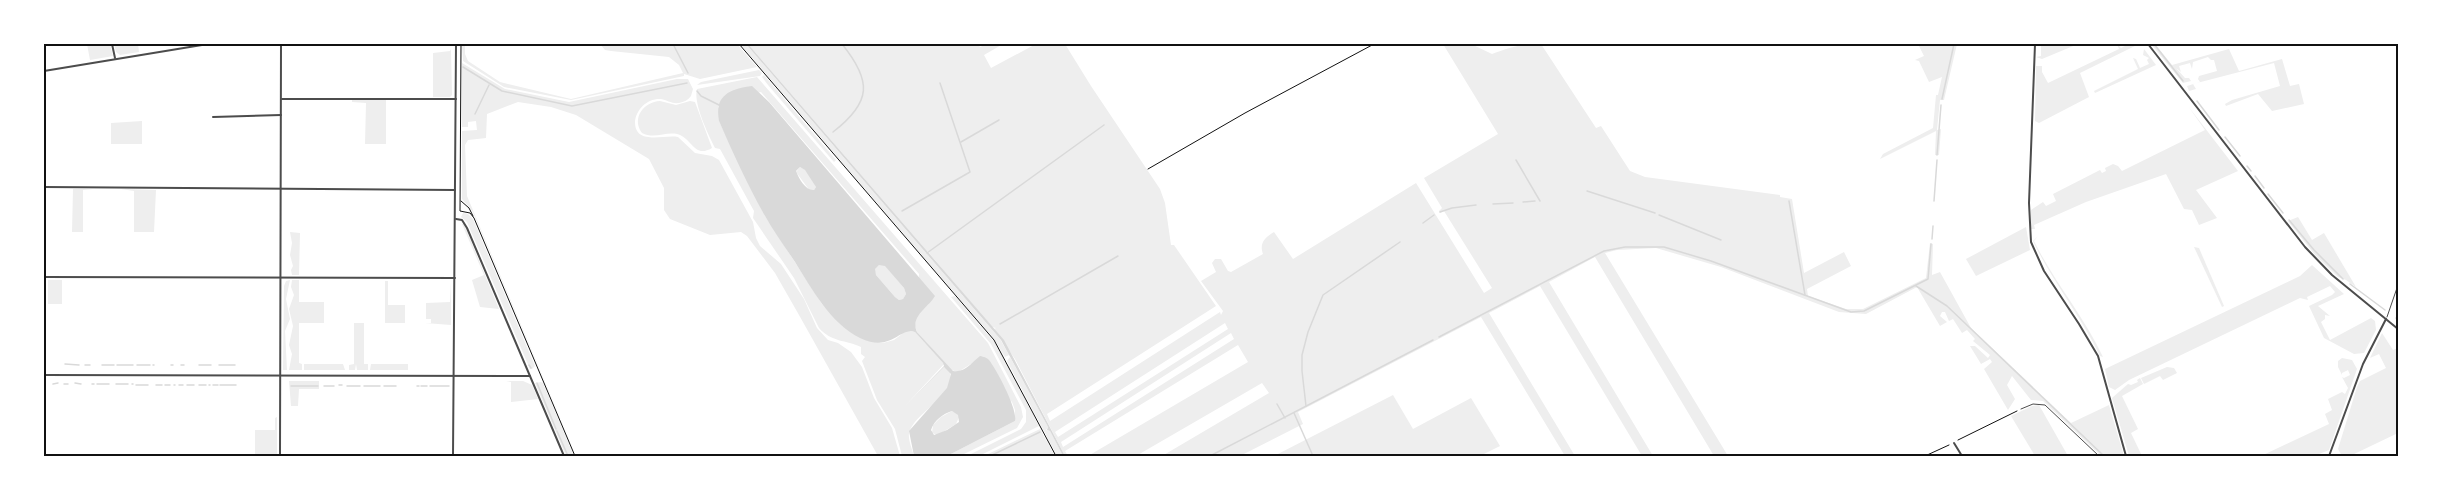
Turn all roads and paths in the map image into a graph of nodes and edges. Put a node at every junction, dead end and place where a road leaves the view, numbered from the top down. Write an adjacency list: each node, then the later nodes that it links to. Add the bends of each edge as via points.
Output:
1 (112, 44): 11 (street)
2 (208, 44): 10 (street)
3 (282, 44): 13 (street)
4 (456, 44): 14 (street)
5 (462, 44): 21 (path)
6 (739, 44): 40 (path, via 994,340)
7 (1374, 44): 17 (path)
8 (2035, 44): 44 (street, via 2029,204 2032,245 2098,356)
9 (2148, 44): 28 (street, via 2305,247)
10 (196, 45): 11 (street)
11 (115, 59): 12 (street)
12 (44, 70)
13 (281, 99): 14 (street); 15 (street)
14 (456, 99): 20 (street)
15 (281, 115): 16 (street); 19 (street)
16 (213, 117)
17 (1148, 169)
18 (44, 187): 19 (street)
19 (282, 189): 20 (street); 25 (street)
20 (456, 190): 23 (street)
21 (461, 201): 22 (path); 22 (path, via 460,211)
22 (474, 218): 39 (path)
23 (456, 219): 26 (street); 32 (street, via 467,228)
24 (44, 277): 25 (street)
25 (281, 278): 26 (street); 31 (street)
26 (455, 278): 33 (street)
27 (2398, 285): 28 (lane)
28 (2386, 319): 29 (street); 45 (street, via 2363,364)
29 (2398, 329)
30 (44, 375): 31 (street)
31 (280, 376): 33 (street); 36 (street)
32 (530, 376): 33 (street); 38 (street)
33 (455, 377): 37 (street)
34 (2021, 409): 35 (path); 43 (lane, via 2045,405)
35 (1954, 443): 41 (path); 42 (street)
36 (280, 456)
37 (453, 456)
38 (564, 456)
39 (575, 456)
40 (1056, 456)
41 (1925, 456)
42 (1962, 456)
43 (2099, 456)
44 (2126, 456)
45 (2329, 456)

